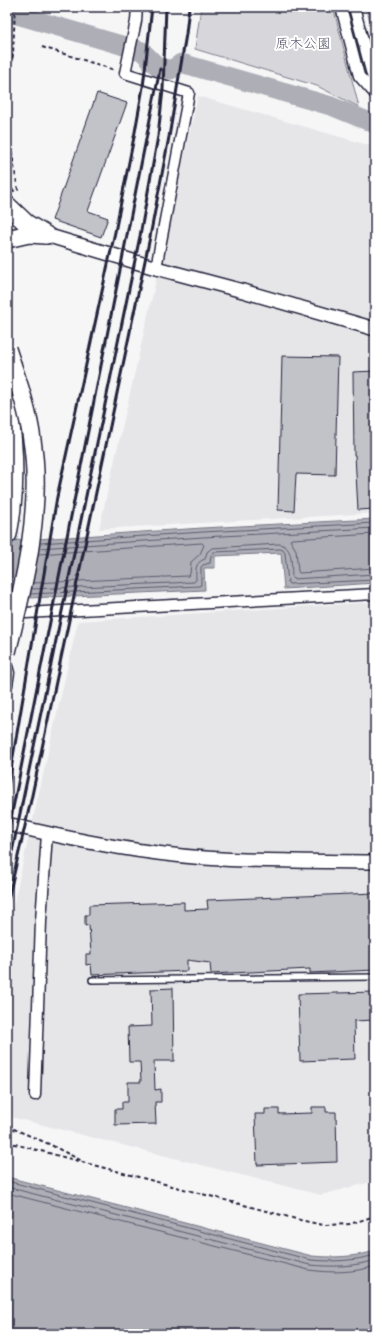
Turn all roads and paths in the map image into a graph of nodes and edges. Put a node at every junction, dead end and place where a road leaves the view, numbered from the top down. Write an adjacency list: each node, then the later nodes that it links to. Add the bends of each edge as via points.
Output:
1 (14, 7): 7 (path, via 13,54)
2 (137, 7): 6 (street)
3 (341, 7): 9 (street, via 359,76)
4 (354, 7): 8 (street)
5 (42, 47): 6 (path)
6 (125, 73): 15 (street, via 189,93)
7 (7, 86)
8 (375, 86)
9 (375, 94)
10 (7, 124): 11 (path, via 18,190 13,191)
11 (7, 175)
12 (7, 205): 13 (highway, via 26,223)
13 (46, 235): 14 (highway, via 29,234); 15 (street)
14 (7, 239)
15 (156, 268): 16 (street)
16 (375, 328)
17 (7, 350): 20 (highway, bridge, via 29,419 34,460 35,503)
18 (7, 403): 19 (highway, via 13,451 12,504)
19 (7, 534)
20 (25, 568): 23 (highway, bridge); 24 (highway, bridge)
21 (375, 594): 22 (street)
22 (7, 614)
23 (7, 637)
24 (7, 652)
25 (7, 666): 26 (street)
26 (7, 685)
27 (7, 824): 28 (street)
28 (47, 834): 29 (street, via 134,850 205,858); 32 (street)
29 (375, 862)
30 (375, 977): 31 (lane)
31 (92, 980)
32 (35, 1095)
33 (7, 1126): 35 (path)
34 (7, 1142): 35 (path)
35 (87, 1164): 36 (path, via 323,1225 350,1224)
36 (375, 1216)

